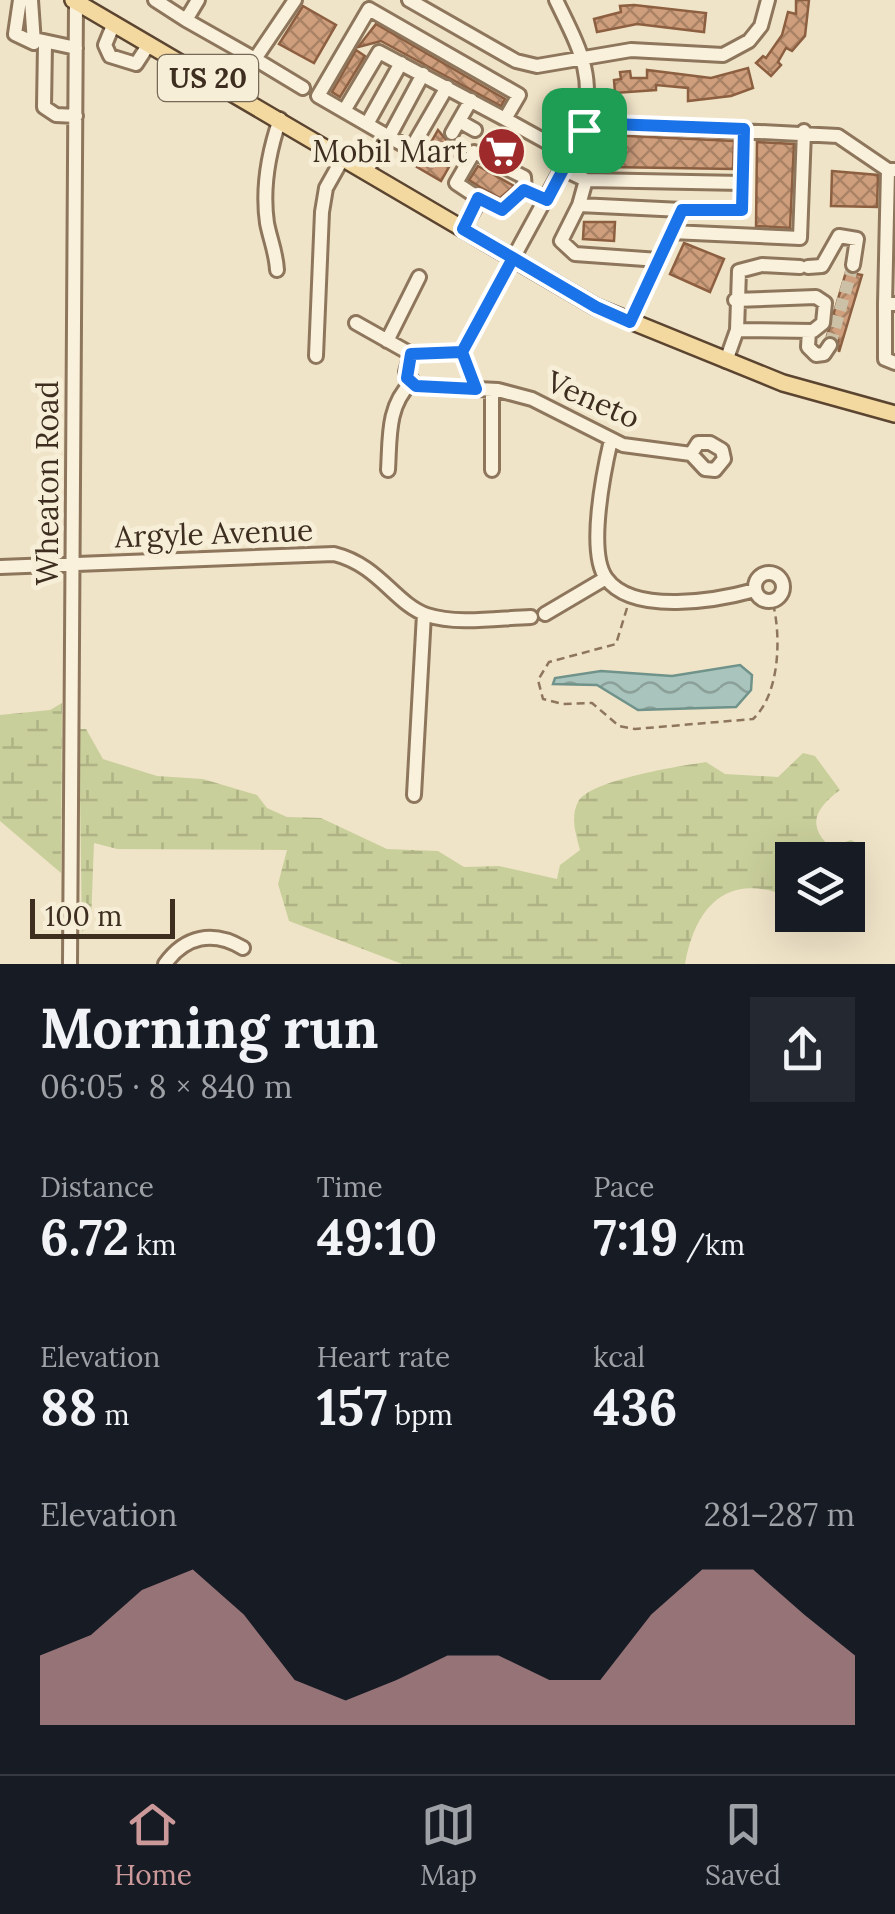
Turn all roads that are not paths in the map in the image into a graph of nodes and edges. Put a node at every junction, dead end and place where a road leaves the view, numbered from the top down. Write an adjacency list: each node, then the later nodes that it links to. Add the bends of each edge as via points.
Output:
1 (20, 0): 14 (street, via 15,34)
2 (31, 0): 14 (street)
3 (155, 0): 12 (street)
4 (198, 0): 12 (street)
5 (295, 0): 17 (street)
6 (355, 0): 11 (street)
7 (408, 0): 18 (street, via 516,62)
8 (556, 0): 18 (street)
9 (768, 0): 18 (street, via 750,41 723,55 640,49)
10 (74, 1): 13 (main road, US 20); 16 (street, Wheaton Road)
11 (369, 9): 25 (street, via 318,96); 27 (street, via 518,95)
12 (186, 20): 17 (street)
13 (114, 24): 15 (main road, US 20); 15 (street, via 105,45 110,56 136,64)
14 (41, 42): 16 (street); 26 (street, via 44,107)
15 (149, 44): 23 (main road, US 20)
16 (76, 48): 26 (street, Wheaton Road)
17 (255, 59): 22 (street); 23 (street)
18 (586, 60): 29 (street)
19 (401, 63): 20 (street); 25 (street, via 379,52); 30 (street)
20 (423, 74): 21 (street); 34 (street)
21 (446, 87): 24 (street); 34 (street, via 411,149)
22 (302, 88)
23 (234, 92): 28 (main road, US 20)
24 (471, 100): 27 (street); 32 (street, via 456,127)
25 (344, 111): 30 (street)
26 (76, 116): 78 (street, Wheaton Road)
27 (505, 118): 36 (street)
28 (280, 119): 35 (main road, US 20); 55 (street, via 267,172 267,222)
29 (585, 123): 31 (street); 36 (street)
30 (367, 124): 34 (street)
31 (744, 129): 33 (street); 41 (street)
32 (474, 130)
33 (804, 131): 39 (street, via 838,136); 51 (street, via 800,238)
34 (388, 137): 37 (street)
35 (344, 156): 37 (main road, US 20); 67 (street, via 326,188 322,212)
36 (572, 156): 38 (street)
37 (368, 169): 48 (main road, US 20)
38 (565, 170): 40 (street); 44 (street)
39 (892, 170): 50 (street)
40 (586, 180): 41 (street); 45 (street)
41 (743, 183): 47 (street)
42 (524, 190): 43 (street, via 502,210); 43 (street, via 524,177 474,152 456,184); 44 (street)
43 (478, 198): 48 (street)
44 (547, 200): 52 (street)
45 (578, 205): 46 (street); 53 (street, via 561,240 575,254)
46 (682, 210): 47 (street); 49 (street)
47 (742, 210): 51 (street)
48 (463, 229): 52 (main road, US 20)
49 (672, 232): 51 (street); 53 (street)
50 (891, 235): 58 (street)
51 (742, 237)
52 (513, 258): 59 (main road, US 20); 65 (street)
53 (659, 260): 59 (street)
54 (853, 265): 57 (street, via 857,239 839,236 822,266 738,271)
55 (277, 270)
56 (419, 277): 63 (street)
57 (736, 300): 61 (street); 62 (street, via 816,297 825,303 823,323)
58 (890, 304): 69 (street, via 884,359)
59 (630, 322): 68 (main road, US 20)
60 (356, 323): 63 (street)
61 (736, 330): 62 (street); 68 (street)
62 (809, 331): 64 (street, via 808,346 816,355)
63 (387, 342): 66 (street)
64 (830, 344)
65 (462, 352): 66 (street); 71 (street)
66 (411, 354): 70 (street)
67 (316, 356)
68 (726, 361): 73 (main road, US 20)
69 (895, 363)
70 (411, 383): 71 (street, Veneto); 76 (street, via 393,410)
71 (476, 389): 72 (street, Veneto)
72 (492, 390): 74 (street, Veneto, via 532,399); 77 (street)
73 (895, 414)
74 (611, 440): 75 (street, Veneto); 80 (street, via 600,483 599,562)
75 (691, 454)
76 (388, 470)
77 (492, 470)
78 (72, 565): 79 (street, Argyle Avenue); 82 (street, Argyle Avenue, via 334,554 369,568); 85 (street, Wheaton Road)
79 (0, 567)
80 (606, 578): 81 (street, via 649,600 721,600); 82 (street, via 538,616 460,620)
81 (755, 590)
82 (424, 614): 83 (street)
83 (414, 795)
84 (243, 948): 86 (street, via 229,940 190,940)
85 (70, 964)
86 (165, 964)

